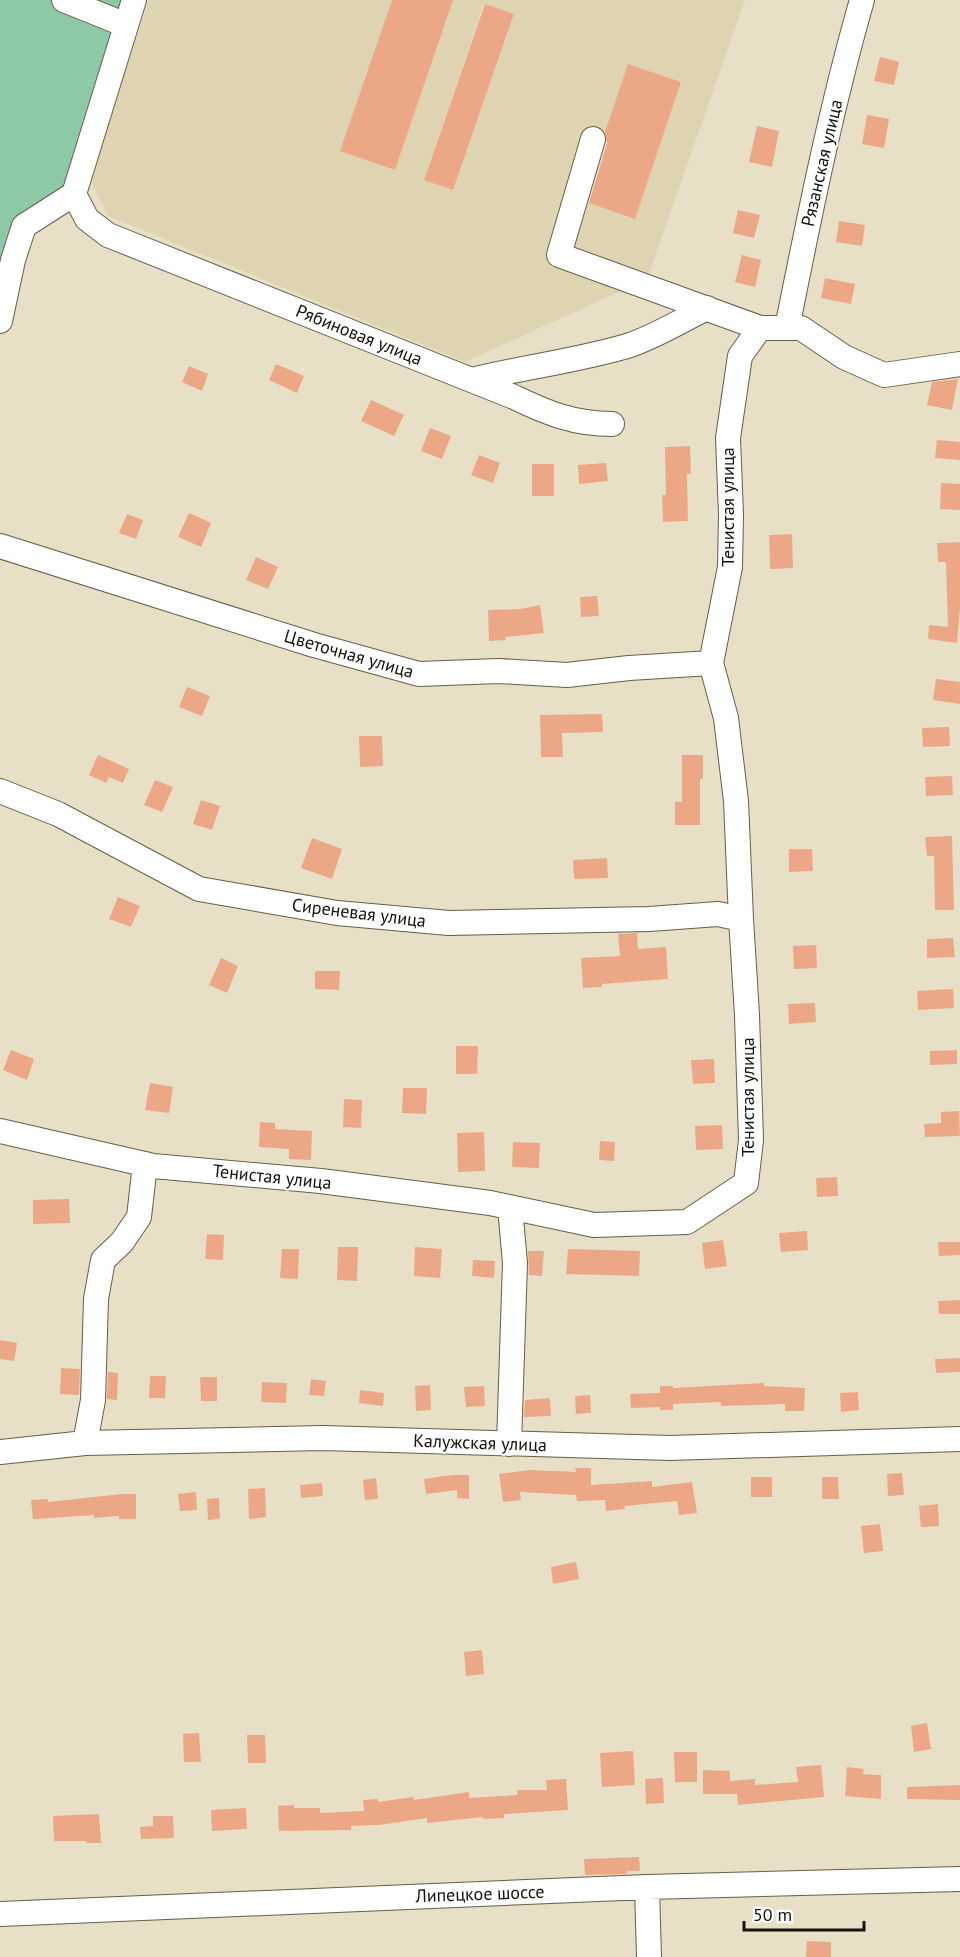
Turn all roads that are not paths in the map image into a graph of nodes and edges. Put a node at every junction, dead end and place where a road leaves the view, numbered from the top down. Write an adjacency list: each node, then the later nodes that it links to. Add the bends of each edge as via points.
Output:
1 (64, 0): 4 (street)
2 (134, 0): 4 (street)
3 (862, 0): 11 (street, Рязанская улица, via 844,64)
4 (126, 25): 6 (street)
5 (593, 139): 8 (street, via 559,255)
6 (74, 194): 7 (street); 13 (street, Рябиновая улица, via 87,219 108,236)
7 (10, 231): 9 (street)
8 (707, 308): 10 (street); 13 (street, via 630,345 569,362)
9 (0, 321)
10 (760, 328): 11 (street); 16 (street, Тенистая улица, via 740,356 728,438 730,567)
11 (787, 328): 12 (street, via 801,328 844,357 884,375)
12 (960, 364)
13 (472, 380): 14 (street, Рябиновая улица, via 549,414 592,424)
14 (612, 424)
15 (0, 546): 16 (street, Цветочная улица, via 419,674 499,671 567,675)
16 (711, 663): 18 (street, Тенистая улица, via 726,718 735,791)
17 (0, 791): 18 (street, Сиреневая улица, via 58,814 198,889 337,913 450,923 718,914)
18 (741, 919): 21 (street, Тенистая улица, via 751,1140 746,1183 687,1222 594,1225)
19 (0, 1131): 20 (street, Тенистая улица)
20 (145, 1164): 21 (street, Тенистая улица, via 321,1181); 23 (street, via 139,1217 122,1242 103,1260 96,1299 93,1400)
21 (510, 1207): 24 (street, via 515,1263)
22 (960, 1439): 24 (street, Калужская улица, via 670,1448)
23 (85, 1443): 24 (street, Калужская улица, via 323,1438); 25 (street, Калужская улица)
24 (509, 1443)
25 (0, 1452)
26 (960, 1879): 27 (street, Липецкое шоссе)
27 (647, 1887): 28 (street, Липецкое шоссе); 29 (street)
28 (0, 1914)
29 (649, 1957)

